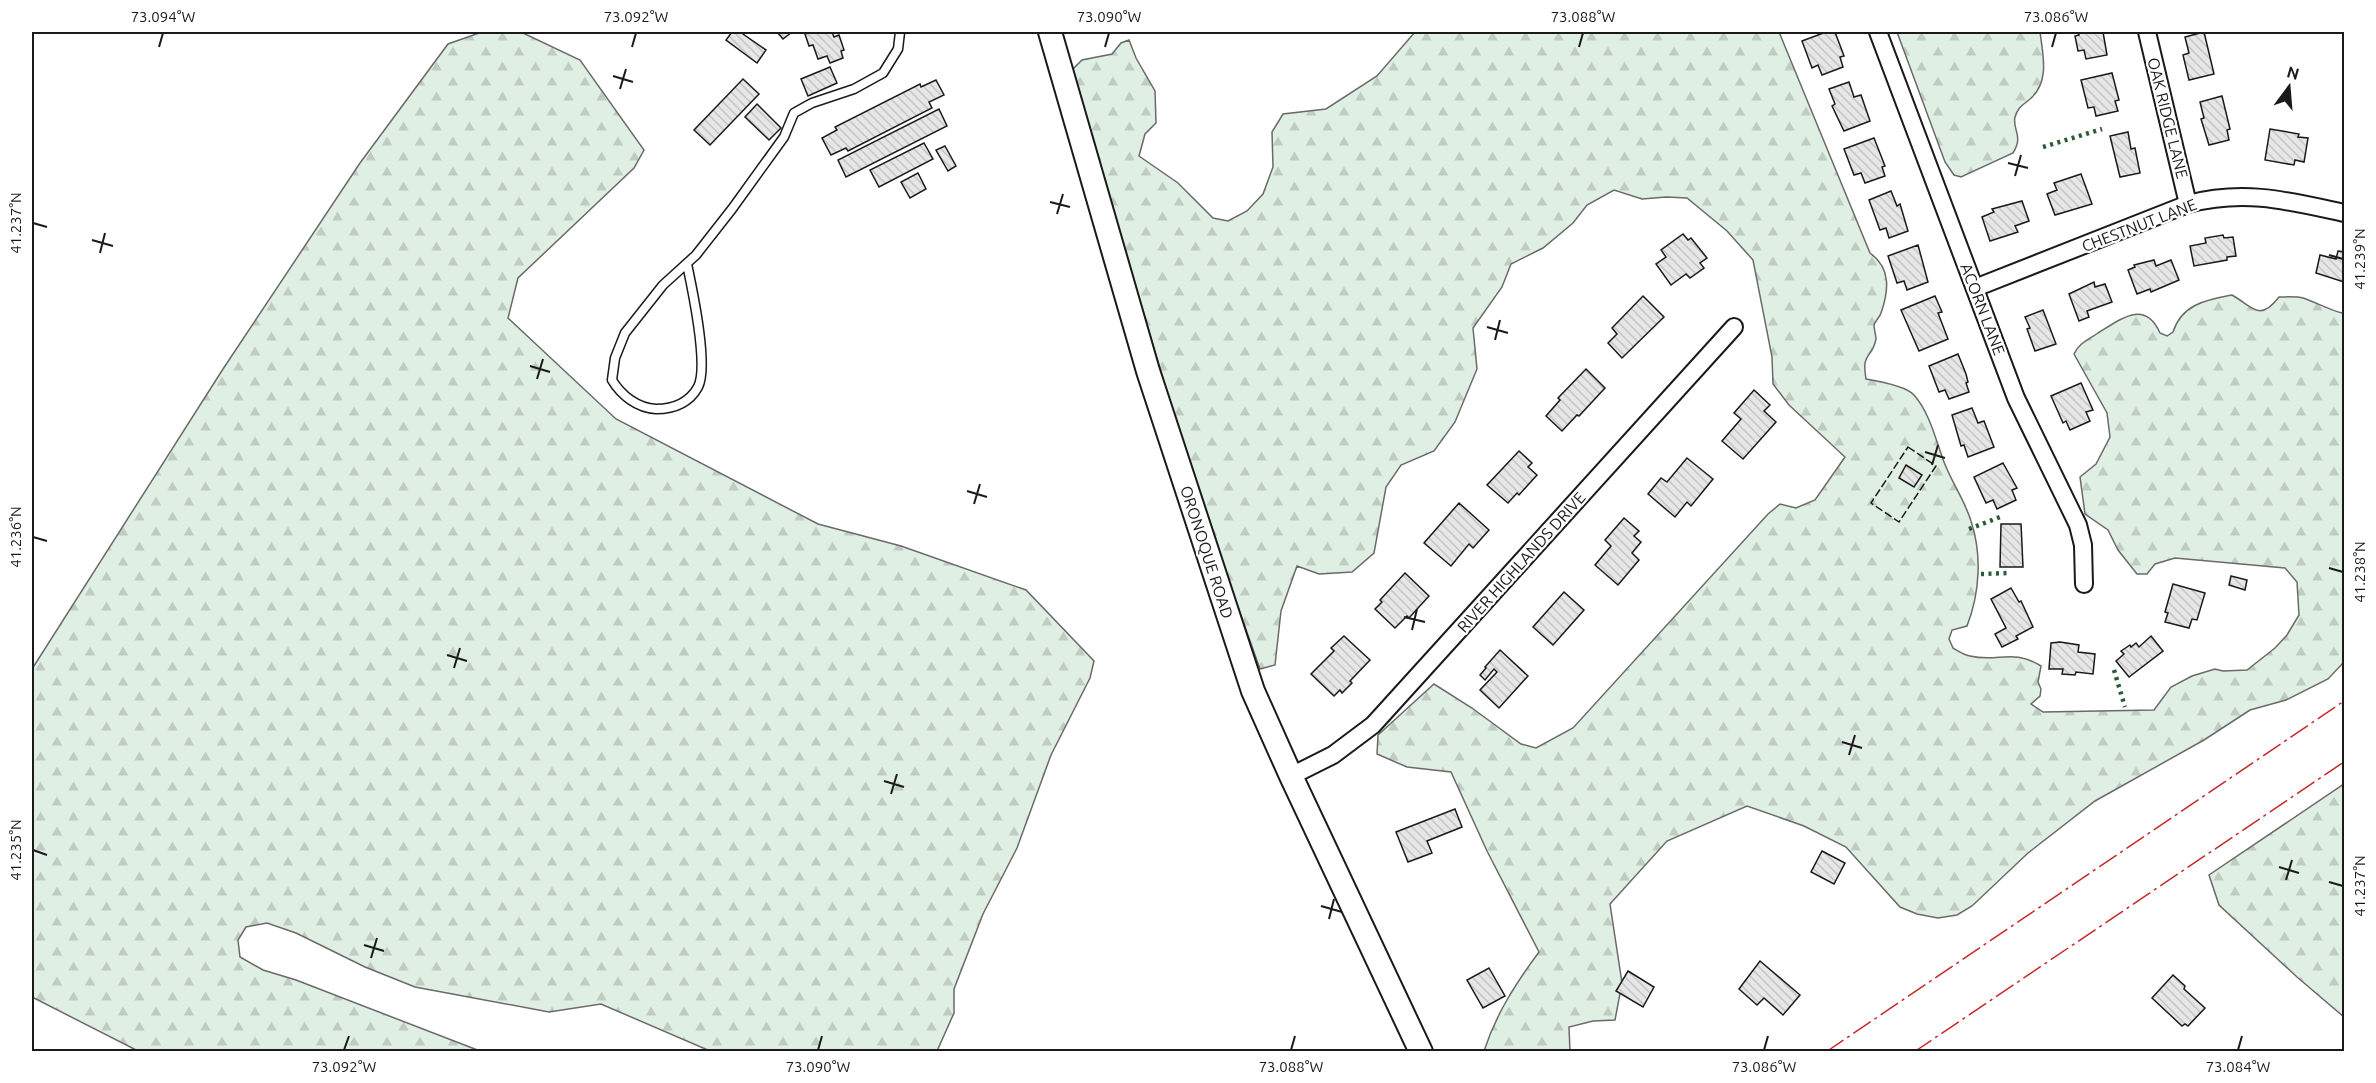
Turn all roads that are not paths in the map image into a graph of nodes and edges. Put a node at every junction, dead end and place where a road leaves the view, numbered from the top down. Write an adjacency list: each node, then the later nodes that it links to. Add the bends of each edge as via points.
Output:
1 (900, 32): 7 (lane, via 898,49 883,73 794,113 784,136 759,172)
2 (1050, 32): 11 (street, ORONOQUE ROAD, via 1167,431 1253,691)
3 (1878, 32): 8 (street, ACORN LANE)
4 (2147, 32): 5 (street, OAK RIDGE LANE)
5 (2188, 204): 6 (street, CHESTNUT LANE, via 2212,198 2257,196); 8 (street, CHESTNUT LANE)
6 (2344, 213)
7 (687, 264): 7 (lane, via 663,285 625,333 615,358 612,380 618,390 644,409 681,405 699,385 700,348)
8 (1975, 288): 10 (street, ACORN LANE, via 2016,398 2078,525)
9 (1734, 327): 11 (street, RIVER HIGHLANDS DRIVE, via 1373,725 1333,755)
10 (2084, 584)
11 (1291, 776): 12 (street, ORONOQUE ROAD)
12 (1421, 1052)

